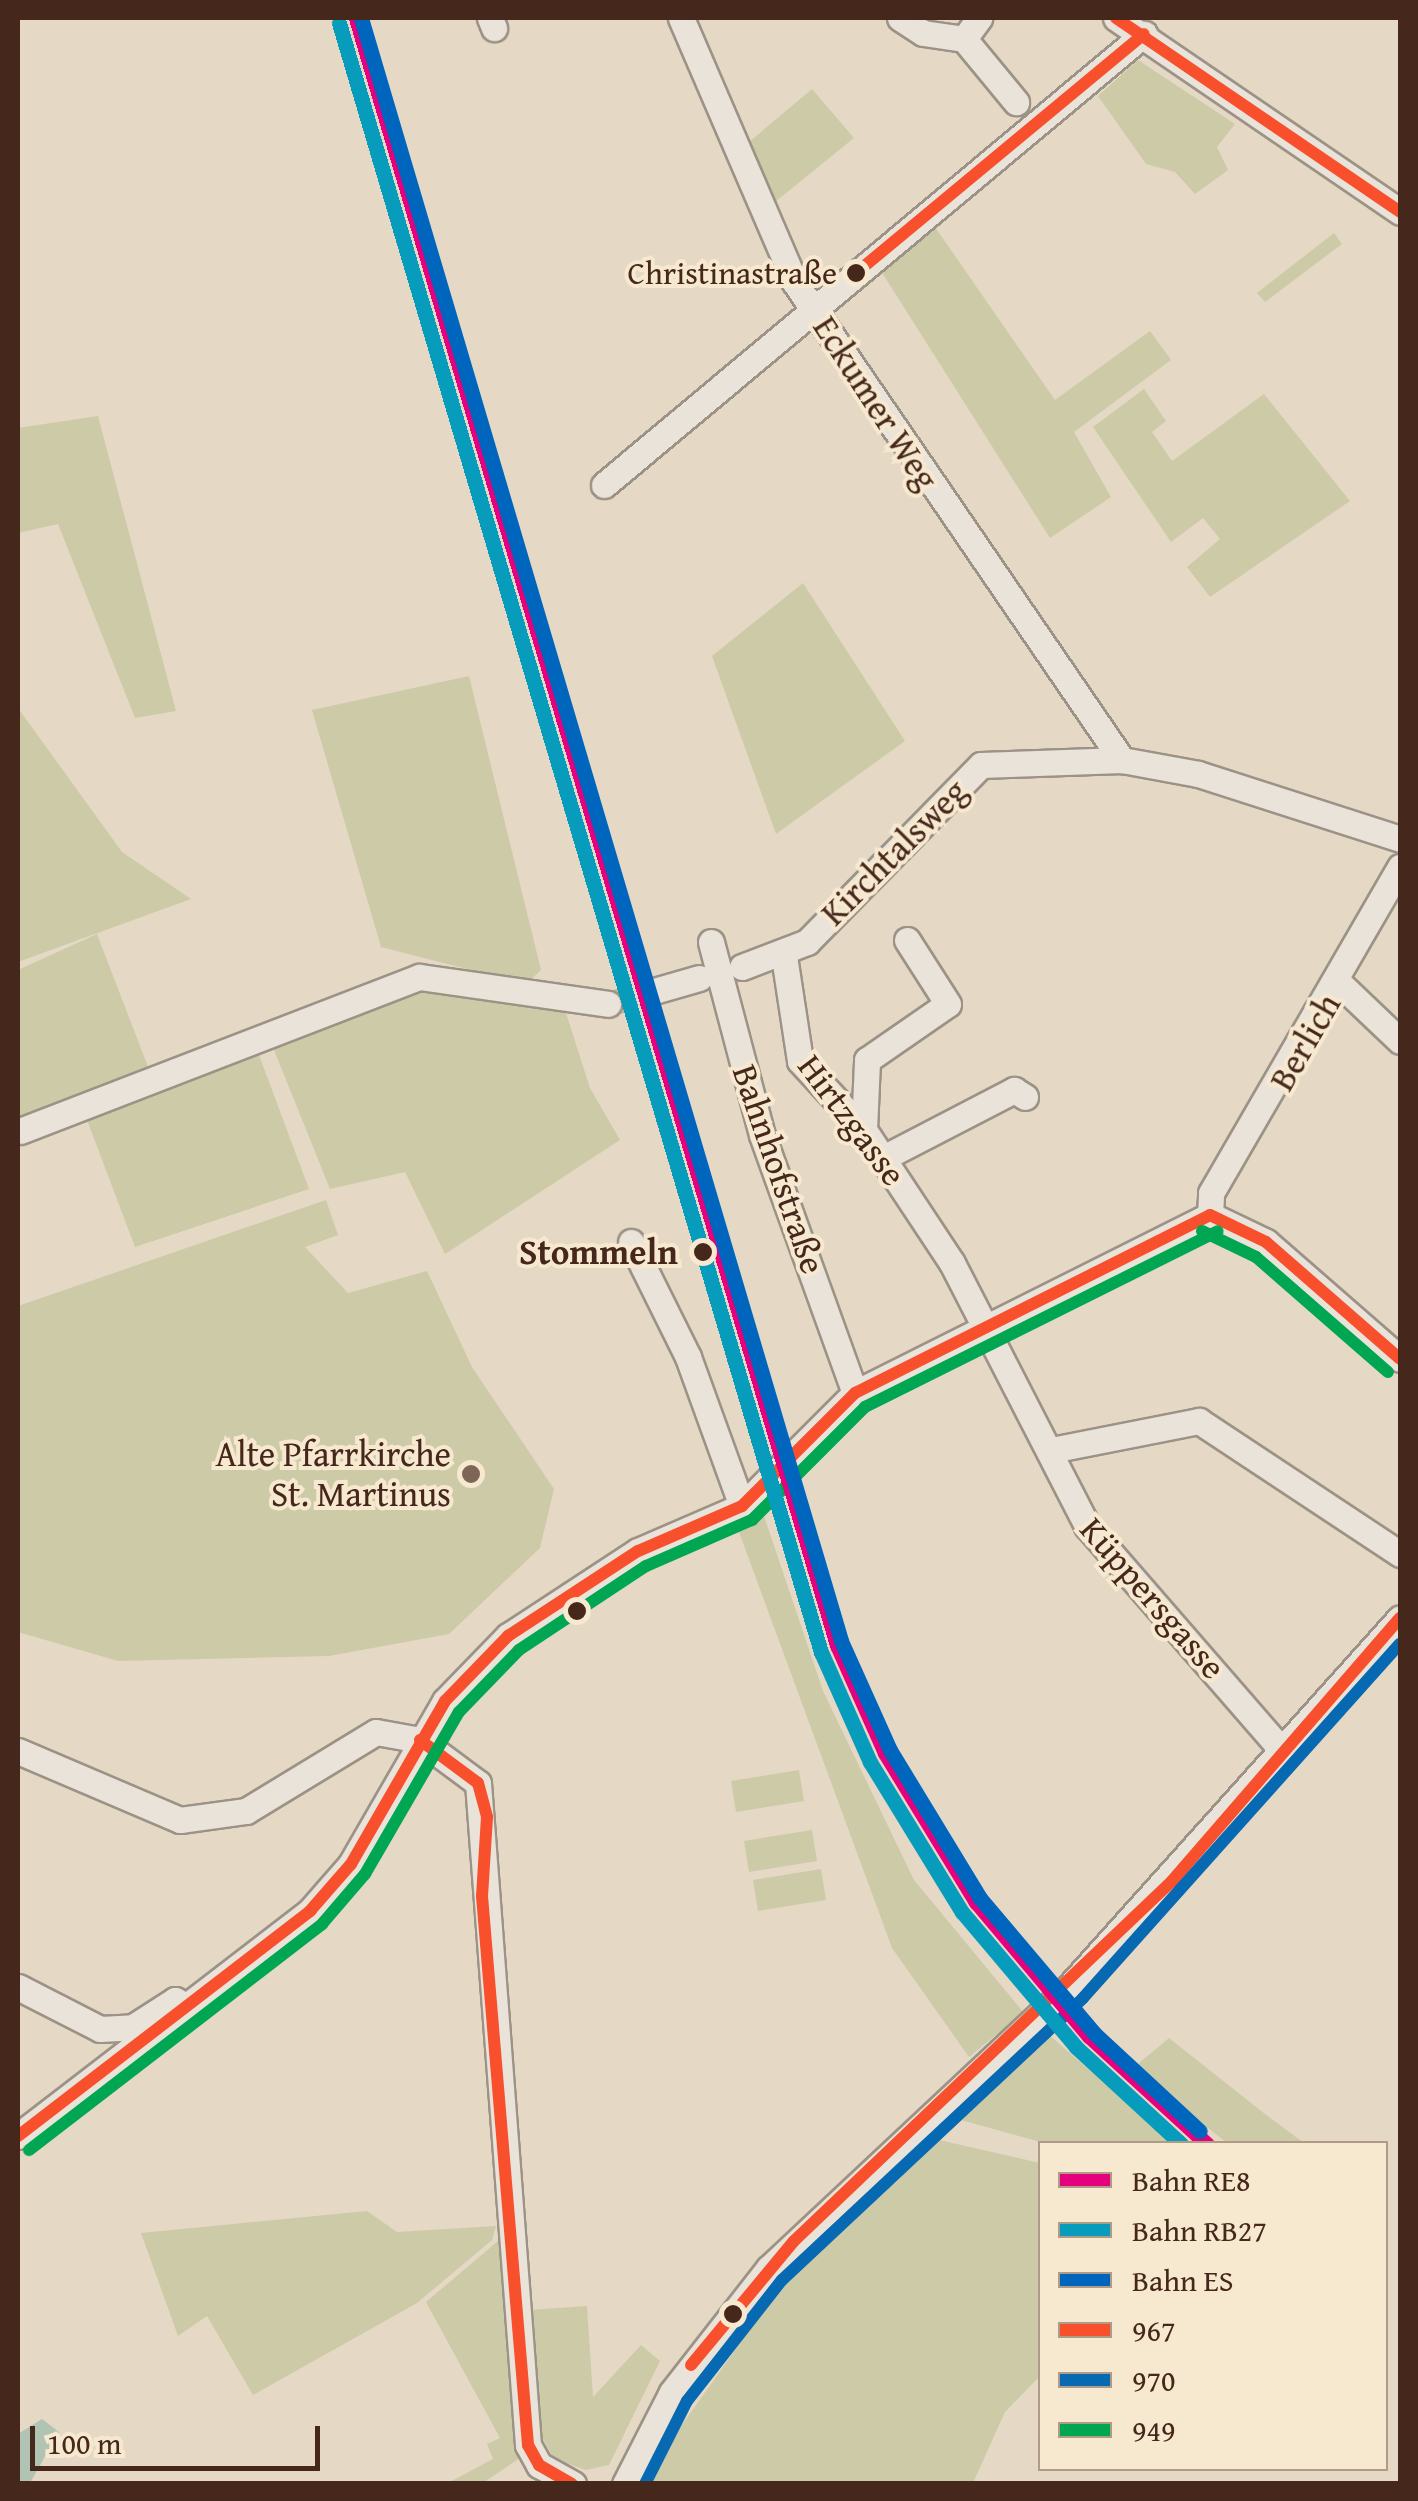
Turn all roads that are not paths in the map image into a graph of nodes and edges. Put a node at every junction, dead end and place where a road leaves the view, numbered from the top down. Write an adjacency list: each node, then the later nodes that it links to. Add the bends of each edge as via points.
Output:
1 (681, 18): 8 (street, Eckumer Weg)
2 (900, 18): 4 (street, via 922,32)
3 (1116, 18): 5 (street)
4 (971, 28): 6 (street)
5 (1144, 34): 7 (street); 8 (street)
6 (1016, 102)
7 (1400, 212)
8 (814, 308): 9 (street); 10 (street, Eckumer Weg)
9 (604, 486)
10 (1122, 760): 11 (street, Kirchtalsweg, via 1198,774); 15 (street, Kirchtalsweg, via 981,765)
11 (1400, 840)
12 (1400, 867): 18 (street, Berlich)
13 (908, 940): 23 (street, via 948,1004 866,1060)
14 (710, 942): 30 (street, Bahnhofstraße, via 762,1135)
15 (784, 956): 16 (street, Kirchtalsweg); 23 (street, Hirtzgasse, via 800,1060)
16 (742, 967)
17 (700, 978): 19 (street)
18 (1338, 983): 21 (street); 26 (street, Berlich, via 1211,1194)
19 (654, 991)
20 (608, 1004): 24 (street, via 419,977)
21 (1400, 1041)
22 (1025, 1096): 25 (street, via 1014,1090)
23 (864, 1130): 25 (street, Hirtzgasse)
24 (20, 1131)
25 (883, 1158): 28 (street, Hirtzgasse)
26 (1210, 1215): 28 (street); 29 (street, via 1266,1242)
27 (631, 1242): 32 (street, via 688,1356)
28 (981, 1326): 30 (street); 31 (street, Küppersgasse)
29 (1400, 1360)
30 (855, 1393): 32 (street)
31 (1051, 1450): 33 (street, via 1198,1421); 37 (street, Küppersgasse, via 1087,1526)
32 (742, 1506): 35 (street, via 638,1551 508,1636 474,1664)
33 (1400, 1554)
34 (1400, 1618): 37 (street)
35 (420, 1740): 36 (street, via 359,1736 284,1790 216,1819 145,1812); 39 (street, via 336,1884); 41 (street, via 478,1783 487,1816 482,1896 528,2445 539,2465)
36 (18, 1752)
37 (1285, 1754): 42 (street, via 1070,1986 768,2268 672,2392)
38 (18, 1987): 39 (street, via 100,2029 133,2027 175,2000)
39 (192, 2010): 40 (street)
40 (18, 2136)
41 (573, 2484)
42 (625, 2484)

